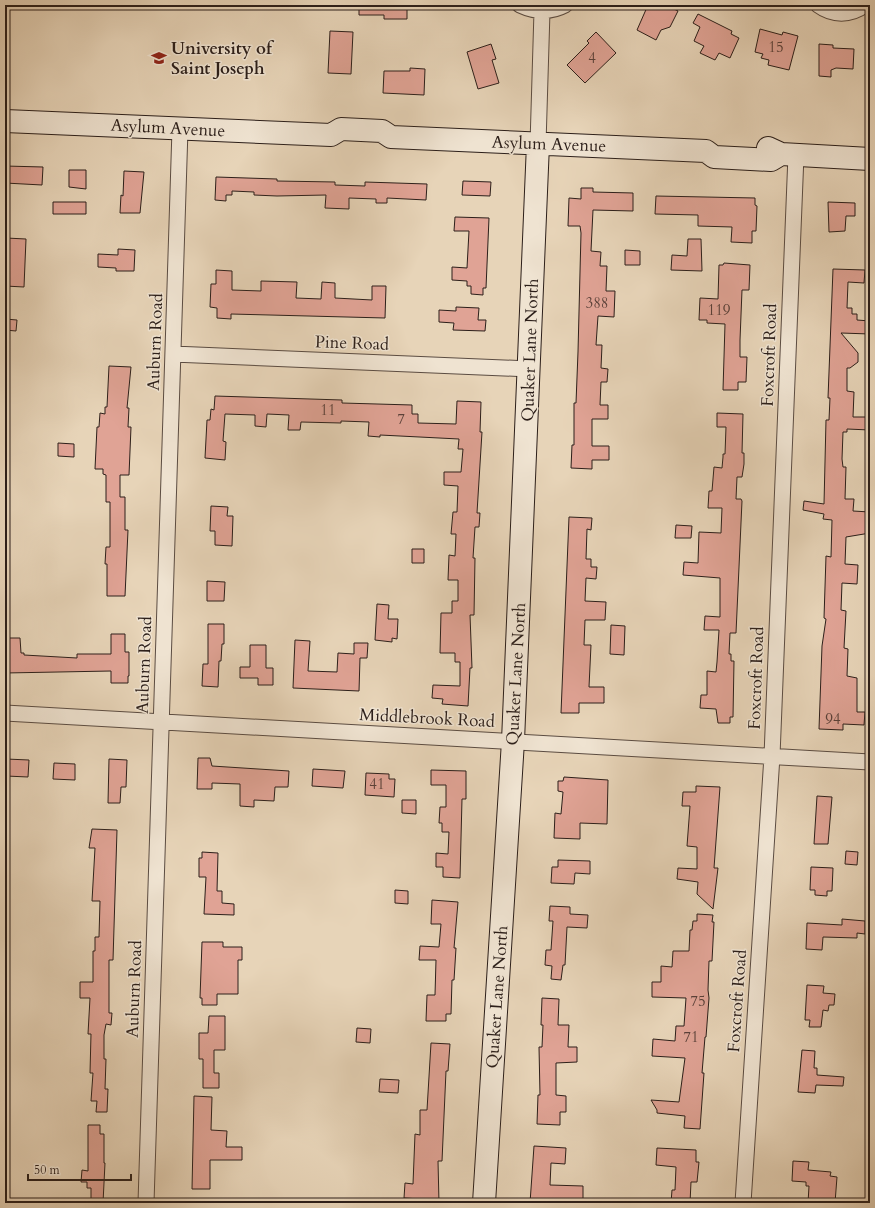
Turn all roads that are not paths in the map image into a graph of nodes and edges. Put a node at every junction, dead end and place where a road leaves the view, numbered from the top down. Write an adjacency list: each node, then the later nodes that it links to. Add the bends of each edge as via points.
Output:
1 (520, 5): 5 (street)
2 (565, 5): 5 (street)
3 (818, 5): 4 (street, via 829,12 844,14 859,10)
4 (865, 5)
5 (542, 11): 8 (street)
6 (5, 121): 7 (street, Asylum Avenue)
7 (180, 129): 8 (street, Asylum Avenue, via 331,135 341,130 382,131 391,137); 11 (street, Auburn Road)
8 (538, 144): 9 (street, Asylum Avenue, via 706,151 715,145 770,148); 12 (street, Quaker Lane North)
9 (789, 154): 10 (street, Asylum Avenue); 16 (street, Foxcroft Road)
10 (870, 159)
11 (173, 354): 12 (street, Pine Road); 14 (street, Auburn Road)
12 (530, 369): 15 (street, Quaker Lane North)
13 (5, 713): 14 (street, Middlebrook Road)
14 (161, 723): 15 (street, Middlebrook Road); 18 (street, Auburn Road)
15 (513, 741): 16 (street, Middlebrook Road); 19 (street, Quaker Lane North)
16 (772, 756): 17 (street, Middlebrook Road); 20 (street, Foxcroft Road)
17 (870, 762)
18 (146, 1203)
19 (484, 1203)
20 (743, 1203)

